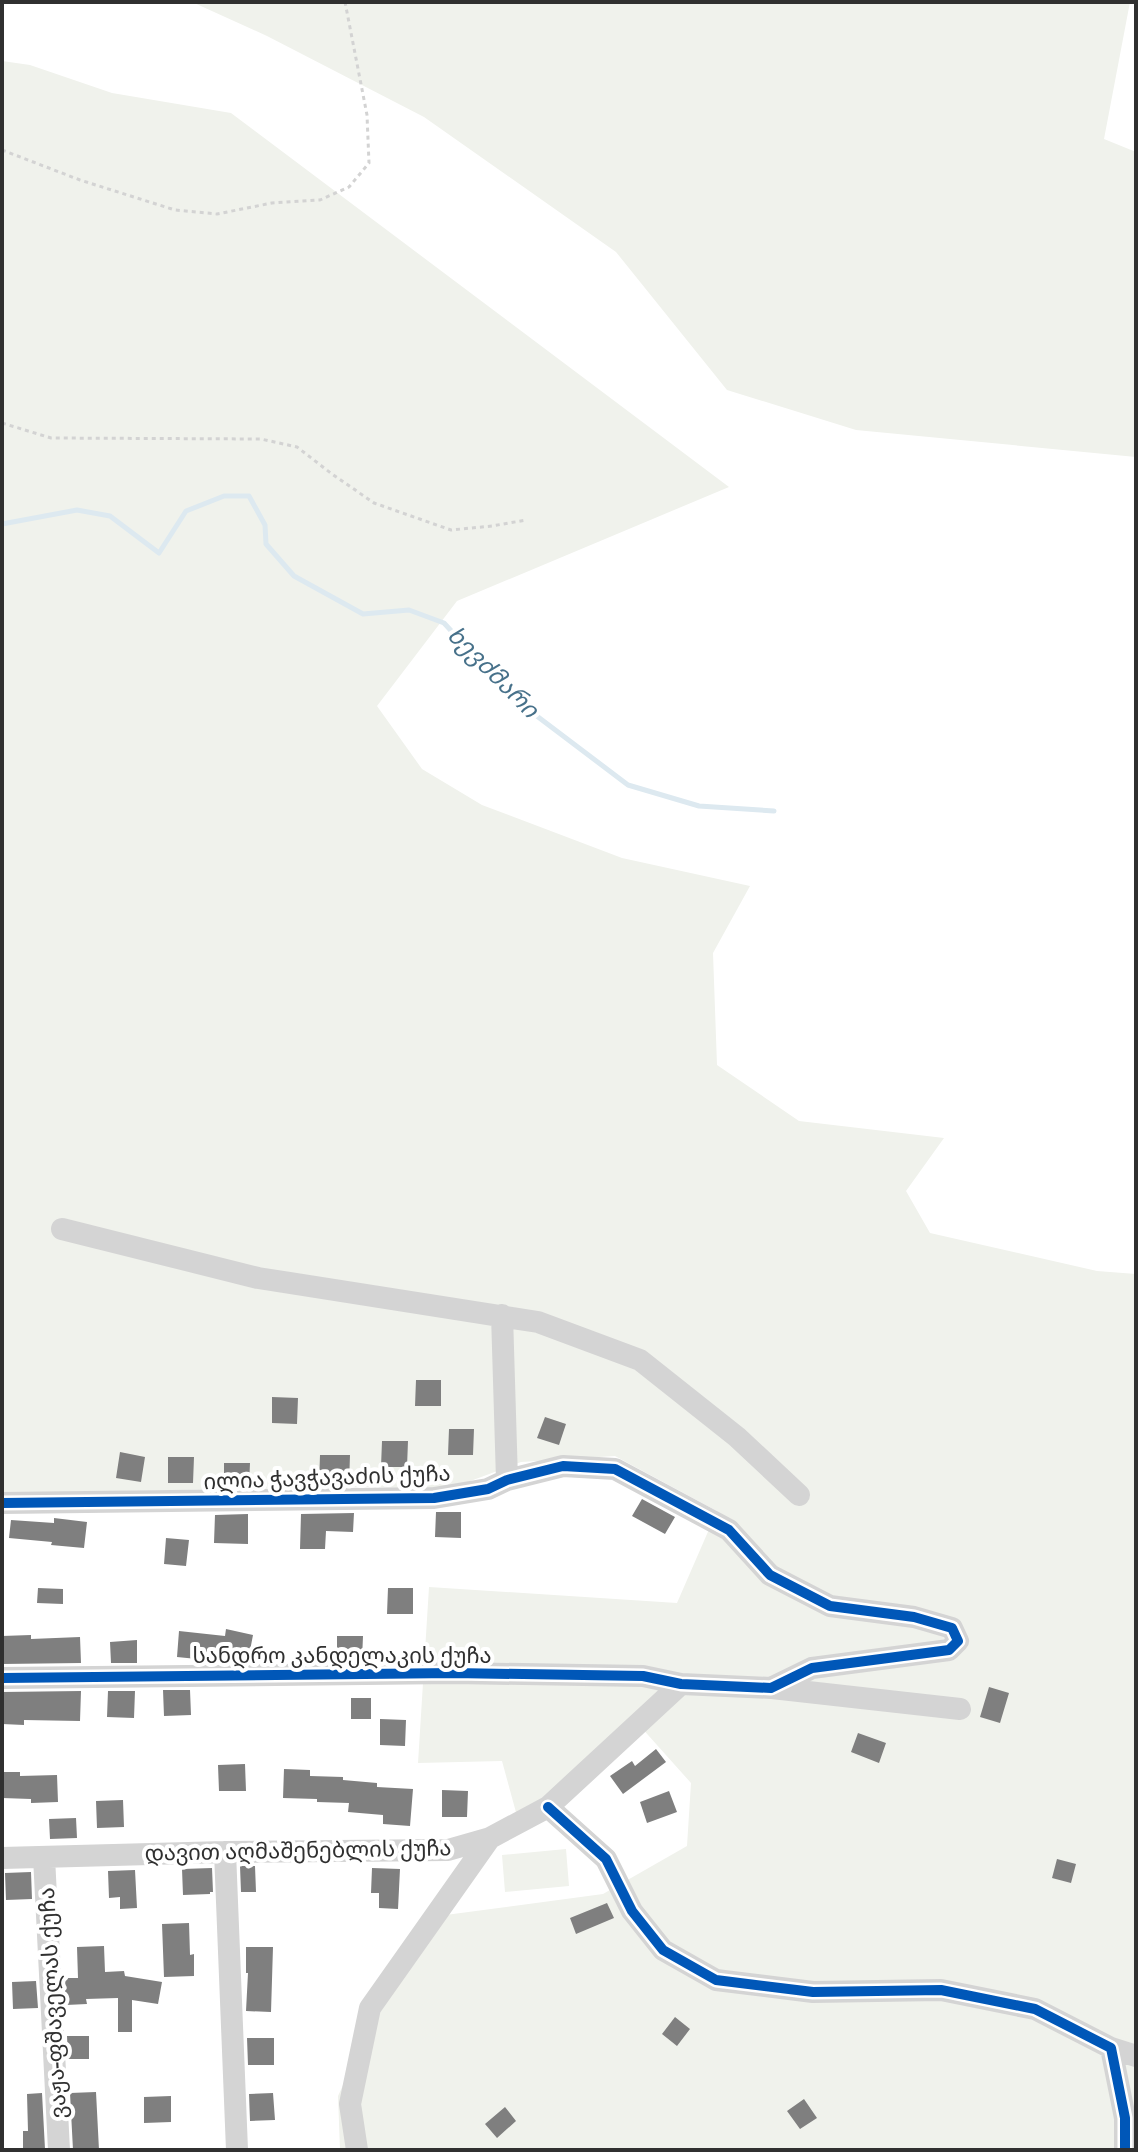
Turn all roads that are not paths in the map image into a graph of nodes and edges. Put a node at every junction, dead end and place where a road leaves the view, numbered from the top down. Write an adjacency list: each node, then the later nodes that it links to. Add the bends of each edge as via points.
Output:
1 (62, 1229): 2 (street, via 258,1278)
2 (502, 1315): 3 (street); 4 (street, via 538,1322 640,1360 737,1437)
3 (507, 1480): 5 (street, ილია ჭავჭავაძის ქუჩა, via 488,1489 434,1498); 8 (street, ილია ჭავჭავაძის ქუჩა, via 563,1466 615,1469 729,1530 770,1575 830,1606 914,1617 952,1628 958,1641 949,1650 812,1668)
4 (799, 1495)
5 (2, 1503)
6 (2, 1678): 7 (street, სანდრო კანდელაკის ქუჩა, via 454,1673 643,1676)
7 (681, 1684): 8 (street, სანდრო კანდელაკის ქუჩა); 10 (street, დავით აღმაშენებლის ქუჩა)
8 (771, 1688): 9 (street, სანდრო კანდელაკის ქუჩა)
9 (960, 1709)
10 (548, 1807): 11 (street, დავით აღმაშენებლის ქუჩა); 15 (street, via 606,1859 632,1911 663,1950 716,1980 813,1992 941,1990 1035,2009)
11 (490, 1838): 12 (street, დავით აღმაშენებლის ქუჩა, via 448,1850); 19 (street, via 370,2008 350,2104)
12 (225, 1852): 13 (street, დავით აღმაშენებლის ქუჩა); 18 (street)
13 (44, 1857): 14 (street, დავით აღმაშენებლის ქუჩა); 17 (street, ვაჟა-ფშაველას ქუჩა)
14 (2, 1858)
15 (1111, 2048): 16 (street); 20 (street, via 1125,2118)
16 (1136, 2056)
17 (59, 2150)
18 (237, 2150)
19 (357, 2150)
20 (1125, 2150)

